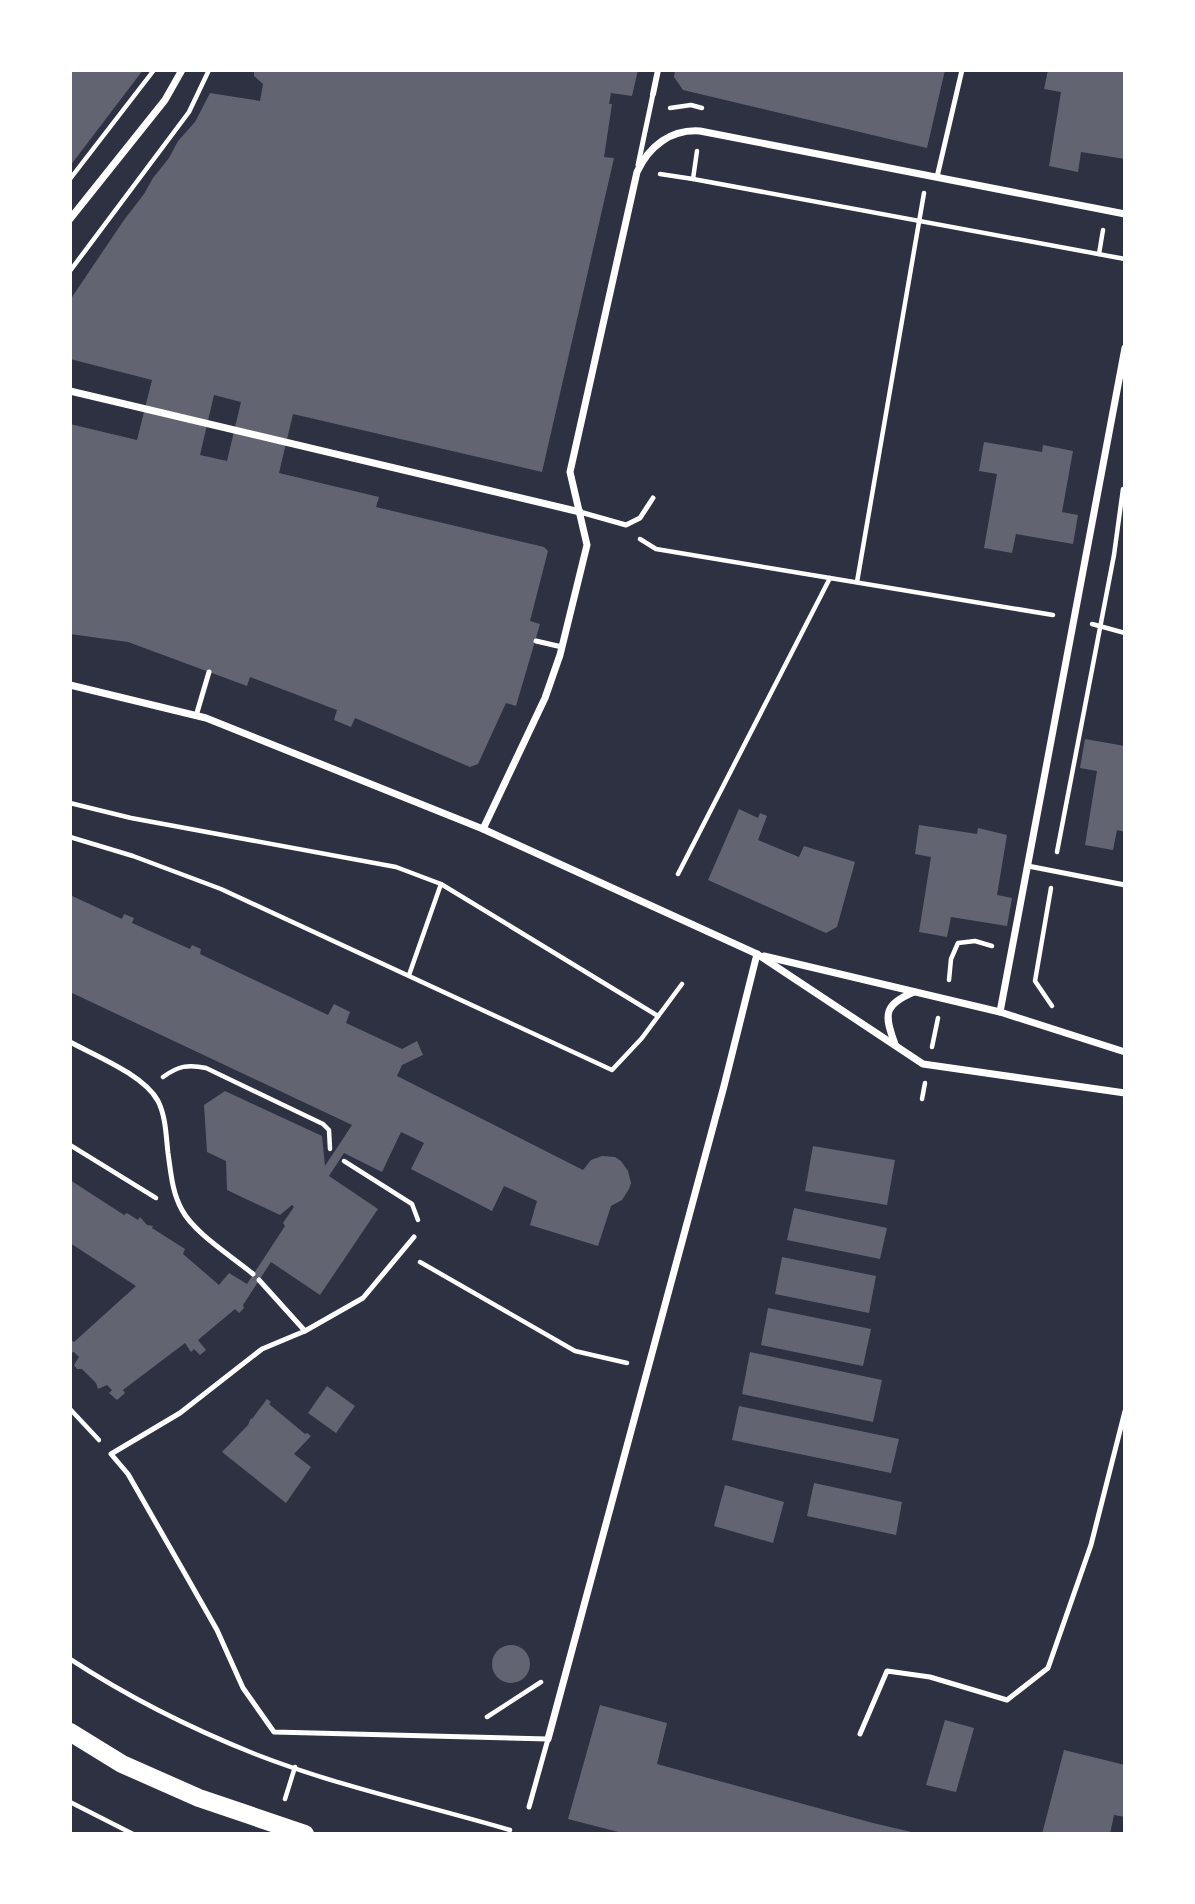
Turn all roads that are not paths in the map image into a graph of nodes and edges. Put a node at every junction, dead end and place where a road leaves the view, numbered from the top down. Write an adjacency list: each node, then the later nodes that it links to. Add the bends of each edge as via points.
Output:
1 (182, 70): 8 (street)
2 (657, 70): 4 (street)
3 (962, 70): 6 (lane)
4 (653, 94): 5 (lane)
5 (637, 172): 6 (street, via 643,159 663,140 696,130); 12 (street, via 570,472)
6 (937, 177): 7 (street)
7 (1125, 214)
8 (70, 219)
9 (1125, 348): 19 (street)
10 (70, 391): 12 (street)
11 (653, 498): 12 (lane, via 640,518 626,525)
12 (580, 513): 14 (street, via 587,545)
13 (536, 640): 14 (lane)
14 (562, 647): 18 (street, via 545,698)
15 (209, 672): 17 (lane)
16 (70, 685): 17 (street)
17 (196, 716): 18 (street)
18 (483, 829): 21 (street)
19 (1028, 866): 20 (lane); 23 (street)
20 (1125, 885)
21 (757, 954): 22 (street); 25 (street); 35 (street)
22 (915, 992): 23 (street); 25 (street, via 898,999 887,1011)
23 (1000, 1012): 26 (street)
24 (70, 1042): 29 (lane, via 149,1089 163,1115 174,1192 183,1212)
25 (895, 1045): 27 (street, via 923,1064)
26 (1125, 1052)
27 (1125, 1093)
28 (414, 1237): 31 (lane, via 363,1298)
29 (253, 1274)
30 (259, 1280): 31 (lane)
31 (305, 1331): 35 (lane, via 262,1349 180,1413 111,1454 128,1474 188,1579 243,1688 274,1732)
32 (1125, 1411): 34 (lane, via 1091,1545 1048,1668 1007,1700 887,1671)
33 (70, 1732): 37 (main road, via 122,1764 199,1798)
34 (860, 1734)
35 (548, 1739): 36 (lane)
36 (530, 1807)
37 (305, 1834)

